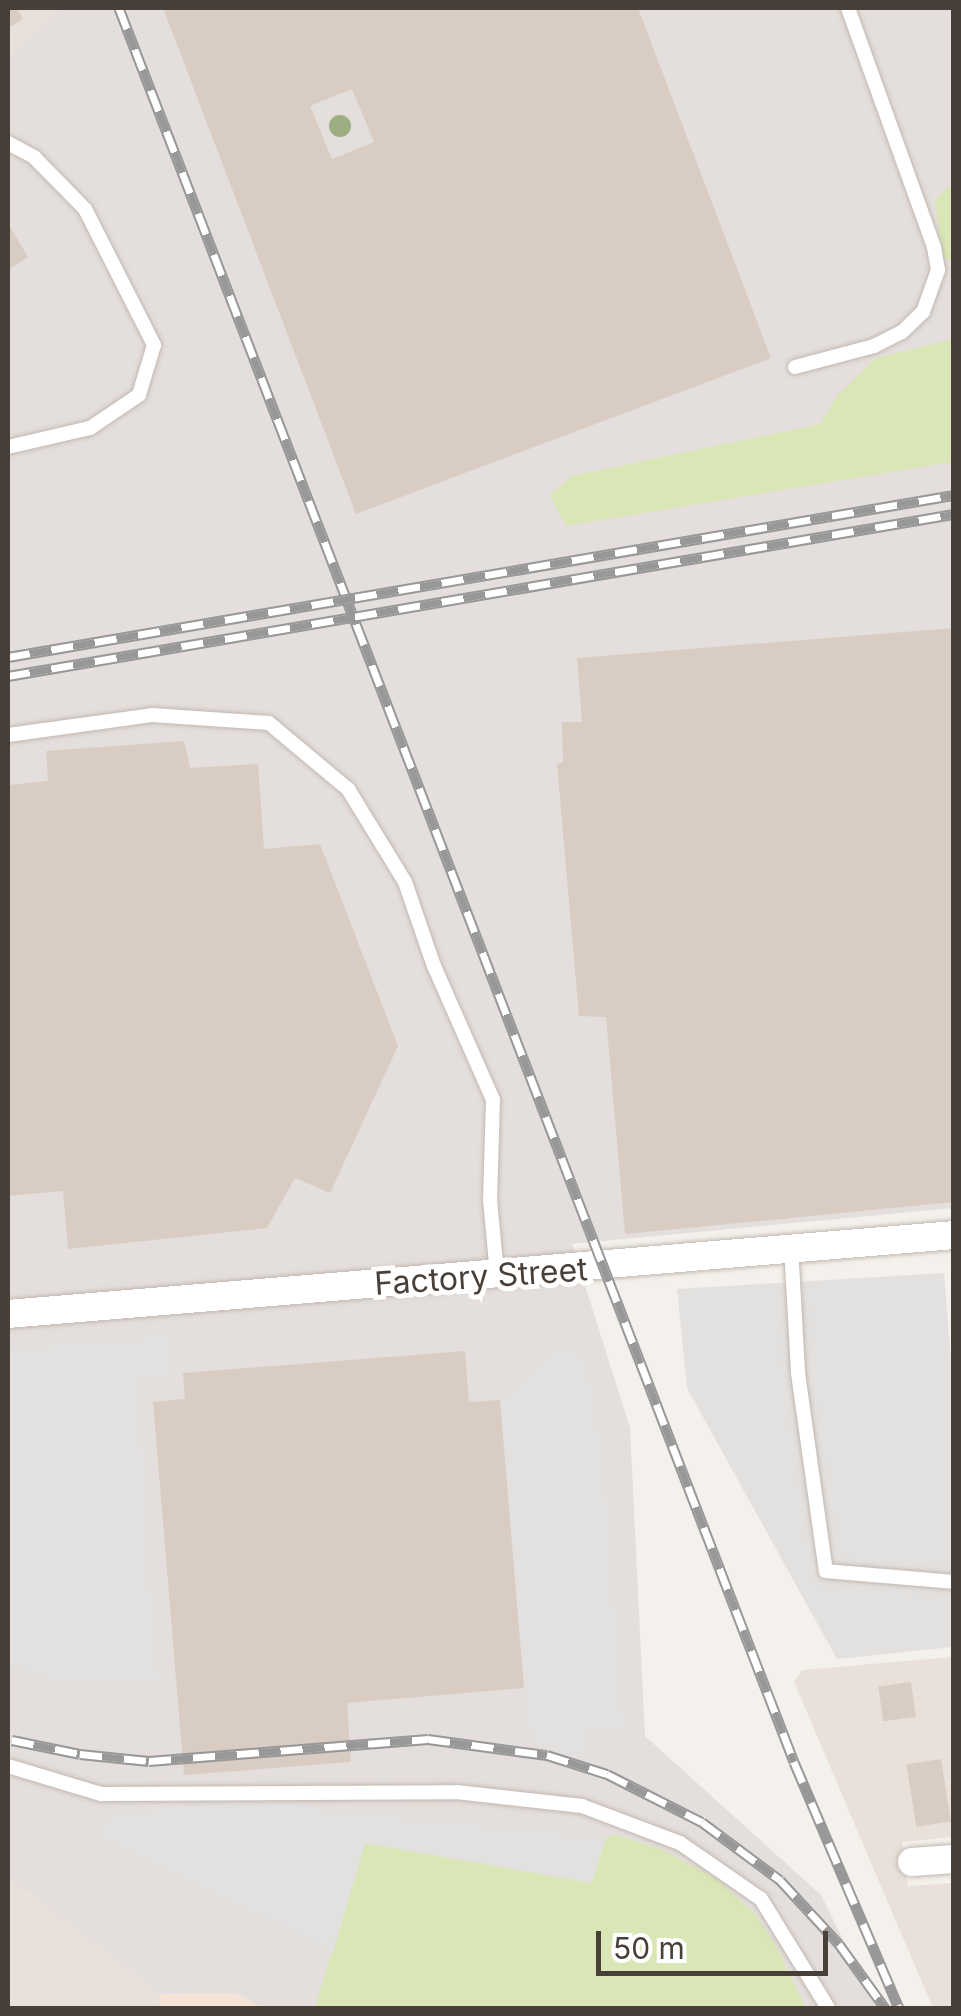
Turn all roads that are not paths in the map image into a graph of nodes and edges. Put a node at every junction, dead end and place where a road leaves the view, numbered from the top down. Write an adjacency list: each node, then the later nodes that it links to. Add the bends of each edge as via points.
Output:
1 (848, 8): 3 (lane, via 938,270 923,312 902,332)
2 (8, 143): 4 (lane, via 34,157 86,209 154,345 138,395 90,428)
3 (795, 367)
4 (8, 447)
5 (8, 734): 8 (lane, via 152,715 269,723 348,790 405,882 493,1100 490,1199)
6 (954, 1234): 7 (street, Factory Street)
7 (791, 1246): 8 (street, Factory Street); 10 (lane, via 798,1373 826,1571)
8 (497, 1276): 9 (street, Factory Street)
9 (8, 1314)
10 (954, 1582)
11 (8, 1766): 14 (lane, via 101,1794 456,1792 582,1806 680,1844 762,1899)
12 (954, 1858): 13 (street)
13 (912, 1862)
14 (828, 2008)

